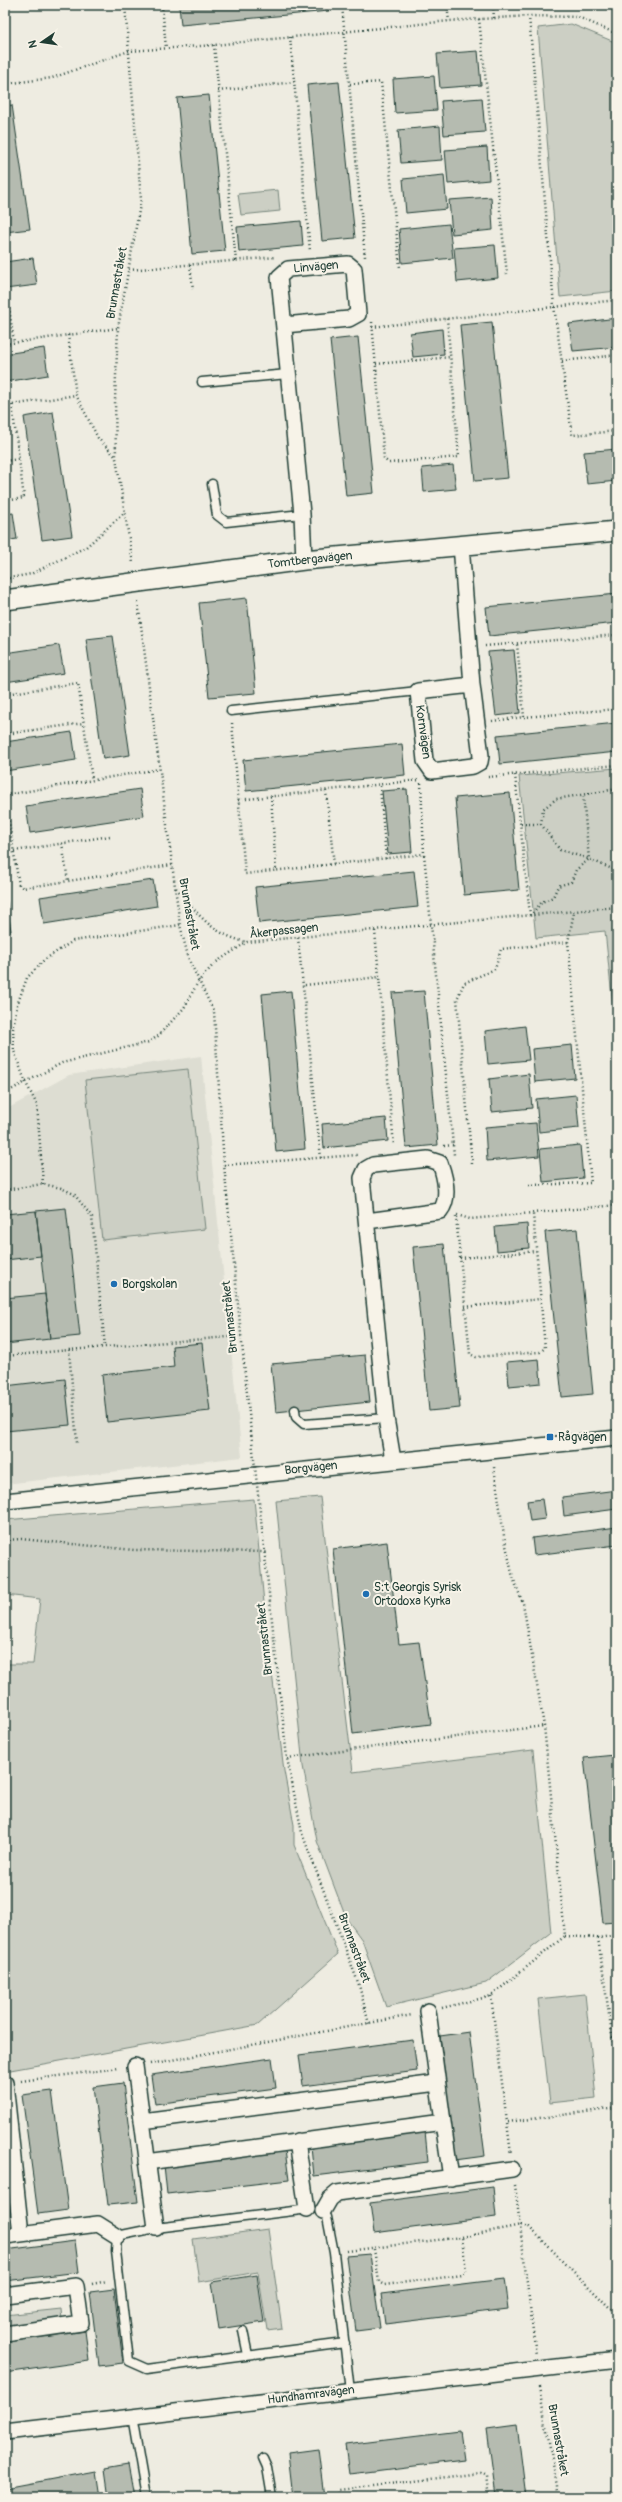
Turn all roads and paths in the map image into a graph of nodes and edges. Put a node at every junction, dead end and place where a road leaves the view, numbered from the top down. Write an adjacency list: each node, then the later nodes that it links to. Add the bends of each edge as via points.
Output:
1 (124, 5): 15 (path, Brunnastråket)
2 (162, 5): 14 (path)
3 (342, 5): 10 (path)
4 (447, 5): 9 (path)
5 (493, 5): 7 (path)
6 (529, 16): 7 (path); 11 (path, via 578,17); 31 (path)
7 (494, 18): 8 (path)
8 (479, 19): 9 (path); 27 (path)
9 (449, 21): 10 (path)
10 (344, 31): 12 (path); 18 (path)
11 (617, 34)
12 (290, 37): 13 (path); 16 (path)
13 (214, 45): 14 (path); 19 (path)
14 (166, 48): 15 (path)
15 (129, 50): 17 (path, via 52,78); 26 (path, Brunnastråket, via 140,199)
16 (294, 82): 19 (path); 20 (path, via 310,254)
17 (5, 84)
18 (350, 84): 21 (path, via 366,262); 25 (path, via 381,82)
19 (218, 91): 23 (path)
20 (303, 255)
21 (362, 255)
22 (281, 257): 23 (path)
23 (236, 261): 24 (path)
24 (190, 265): 26 (path); 28 (path)
25 (400, 268)
26 (129, 270): 36 (path, Brunnastråket)
27 (507, 274)
28 (193, 289)
29 (617, 300): 31 (path)
30 (5, 306): 38 (path, via 9,308)
31 (554, 306): 32 (path); 42 (path)
32 (447, 318): 35 (path); 41 (path)
33 (372, 320): 35 (path)
34 (284, 325): 34 (street, Linvägen, via 279,277 283,272 288,269 348,264 354,269 358,314 349,319); 44 (street, Linvägen)
35 (372, 327): 43 (path)
36 (118, 328): 37 (path); 50 (path, Brunnastråket)
37 (68, 335): 38 (path); 46 (path)
38 (14, 343): 39 (path)
39 (5, 344)
40 (617, 355): 42 (path)
41 (451, 356): 43 (path); 43 (path, via 459,457 389,463 384,459)
42 (562, 361): 49 (path, via 572,435)
43 (376, 364)
44 (288, 374): 45 (lane); 56 (street, Linvägen)
45 (202, 382)
46 (76, 395): 47 (path); 50 (path, via 98,438)
47 (12, 405): 48 (path); 51 (path)
48 (5, 406)
49 (617, 431)
50 (116, 458): 55 (path, Brunnastråket)
51 (19, 459): 52 (path); 54 (path, via 24,498)
52 (5, 461)
53 (212, 484): 56 (lane, via 217,515 226,522)
54 (5, 501)
55 (124, 513): 60 (path, Brunnastråket); 61 (path, via 86,547 31,574)
56 (302, 514): 59 (street, Linvägen)
57 (617, 531): 58 (street, Tomtbergavägen)
58 (461, 545): 59 (street, Tomtbergavägen); 66 (street, Kornvägen)
59 (304, 560): 62 (street, Tomtbergavägen)
60 (133, 564)
61 (5, 579)
62 (5, 600)
63 (138, 602): 76 (path, Brunnastråket)
64 (617, 635): 65 (path)
65 (517, 644): 66 (path); 72 (path)
66 (468, 647): 67 (street, Kornvägen)
67 (472, 685): 68 (street, Kornvägen); 68 (street, Kornvägen, via 482,756 480,762 473,766 432,771 425,762)
68 (418, 691): 71 (lane)
69 (5, 694): 74 (path, via 78,683)
70 (617, 709): 72 (path)
71 (231, 711): 96 (path, via 245,874)
72 (524, 717): 73 (path)
73 (488, 721)
74 (84, 723): 75 (path); 78 (path)
75 (5, 734)
76 (159, 769): 78 (path); 94 (path, Brunnastråket)
77 (515, 775): 86 (path)
78 (92, 780): 83 (path)
79 (421, 780): 91 (path)
80 (380, 786): 92 (path)
81 (617, 789): 85 (path)
82 (326, 791): 95 (path)
83 (5, 796): 90 (path)
84 (271, 796): 96 (path)
85 (583, 796): 87 (path, via 556,799 548,803 543,809); 93 (path)
86 (520, 824): 87 (path); 102 (path)
87 (541, 824): 93 (path, via 560,850)
88 (110, 836): 89 (path)
89 (62, 843): 90 (path); 98 (path)
90 (14, 851): 98 (path, via 19,885 23,888)
91 (424, 854): 92 (path); 104 (path)
92 (386, 859): 95 (path)
93 (589, 859): 97 (path); 102 (path, via 576,870 571,882 558,886 553,897 542,902)
94 (172, 865): 98 (path); 99 (path, Brunnastråket)
95 (334, 865): 96 (path)
96 (276, 871)
97 (617, 871)
98 (68, 881)
99 (175, 887): 103 (path, Brunnastråket); 107 (path, via 214,929 226,937)
100 (617, 907): 101 (path, Åkerpassagen)
101 (574, 911): 102 (path, Åkerpassagen); 108 (path)
102 (530, 916): 104 (path, Åkerpassagen)
103 (180, 925): 110 (path, Brunnastråket); 112 (path, via 73,942 44,960 27,978 16,1005 14,1051)
104 (432, 925): 105 (path, Åkerpassagen); 114 (path)
105 (375, 931): 106 (path, Åkerpassagen); 109 (path)
106 (298, 938): 107 (path, Åkerpassagen); 111 (path)
107 (246, 942): 110 (path, Åkerpassagen, via 215,963)
108 (568, 942): 120 (path, via 501,949 495,969 464,984 457,999); 123 (path, via 591,1183)
109 (379, 977): 111 (path); 116 (path)
110 (198, 982): 112 (path, Åkerpassagen, via 184,1008 149,1042 62,1063); 121 (path, Brunnastråket, via 214,1012)
111 (304, 985): 118 (path)
112 (25, 1081): 113 (path, Åkerpassagen); 122 (path, via 37,1105)
113 (5, 1093)
114 (453, 1145): 115 (path); 119 (path)
115 (438, 1146)
116 (394, 1151)
117 (365, 1154): 118 (path)
118 (321, 1158): 121 (path)
119 (454, 1158)
120 (472, 1164)
121 (224, 1165): 134 (path, Brunnastråket)
122 (43, 1184): 124 (path); 135 (path, via 74,1194 92,1217)
123 (529, 1185)
124 (5, 1190)
125 (617, 1205): 127 (path)
126 (457, 1209): 128 (path)
127 (533, 1214): 128 (path, via 470,1219); 130 (path)
128 (456, 1215): 131 (path)
129 (367, 1221): 129 (street, via 440,1211 445,1206 446,1196 440,1163 428,1159 373,1165 366,1169 362,1178); 139 (street)
130 (536, 1251): 131 (path); 132 (path)
131 (460, 1258): 133 (path)
132 (540, 1299): 133 (path); 133 (path, via 545,1348 540,1352 476,1358 470,1354)
133 (465, 1307)
134 (241, 1336): 135 (path); 146 (path, Brunnastråket, bridge)
135 (106, 1347): 136 (path)
136 (69, 1350): 137 (path); 141 (path)
137 (5, 1356)
138 (295, 1410): 139 (lane, via 296,1417 304,1424)
139 (386, 1418): 142 (street)
140 (617, 1438): 142 (street, Borgvägen)
141 (77, 1443)
142 (393, 1460): 144 (street, Borgvägen)
143 (494, 1464): 147 (path, via 504,1536 513,1578 523,1603)
144 (5, 1501)
145 (5, 1540): 146 (path, via 22,1539 134,1550)
146 (266, 1552): 148 (path, Brunnastråket)
147 (544, 1726): 148 (path); 150 (path)
148 (287, 1758): 156 (path, Brunnastråket, via 302,1833 359,1985 369,2024)
149 (617, 1935): 151 (path)
150 (565, 1936): 151 (path); 152 (path)
151 (598, 1938): 155 (path)
152 (491, 1996)
153 (428, 2011): 159 (street)
154 (617, 2036): 155 (path)
155 (612, 2037): 157 (path)
156 (135, 2066): 158 (path); 161 (street)
157 (617, 2070)
158 (5, 2083): 164 (street)
159 (437, 2083): 161 (street); 162 (street)
160 (617, 2108): 163 (path)
161 (142, 2121): 166 (street)
162 (443, 2122): 165 (street); 169 (street)
163 (508, 2122)
164 (8, 2136): 168 (street)
165 (297, 2142): 166 (street); 170 (street)
166 (147, 2162): 172 (street)
167 (512, 2169): 169 (street)
168 (10, 2178): 173 (street)
169 (451, 2178): 171 (street, via 337,2193)
170 (307, 2209): 171 (lane); 172 (lane)
171 (323, 2211): 178 (lane, via 327,2217)
172 (156, 2228): 175 (lane)
173 (21, 2234): 174 (street); 175 (street, via 98,2224)
174 (5, 2236)
175 (117, 2236): 179 (lane, via 116,2251)
176 (462, 2237): 177 (path); 177 (path, via 466,2271 463,2275 384,2285 379,2282); 182 (path, via 521,2225 529,2227)
177 (374, 2249): 178 (path)
178 (334, 2253): 185 (lane)
179 (120, 2279): 180 (path); 186 (lane, via 129,2361 147,2369)
180 (76, 2286): 181 (street); 184 (street, via 81,2323)
181 (5, 2295)
182 (617, 2315)
183 (244, 2331): 186 (lane)
184 (5, 2334)
185 (345, 2343): 186 (lane); 189 (lane)
186 (248, 2355)
187 (617, 2360): 189 (street, Hundhamravägen)
188 (539, 2387): 197 (path, Brunnastråket)
189 (350, 2391): 190 (street, Hundhamravägen)
190 (132, 2416): 191 (street, Hundhamravägen); 193 (lane)
191 (5, 2432)
192 (263, 2458): 194 (lane)
193 (146, 2497)
194 (272, 2497)
195 (337, 2497): 196 (path, via 340,2490 480,2473 486,2476)
196 (489, 2497)
197 (559, 2497)

